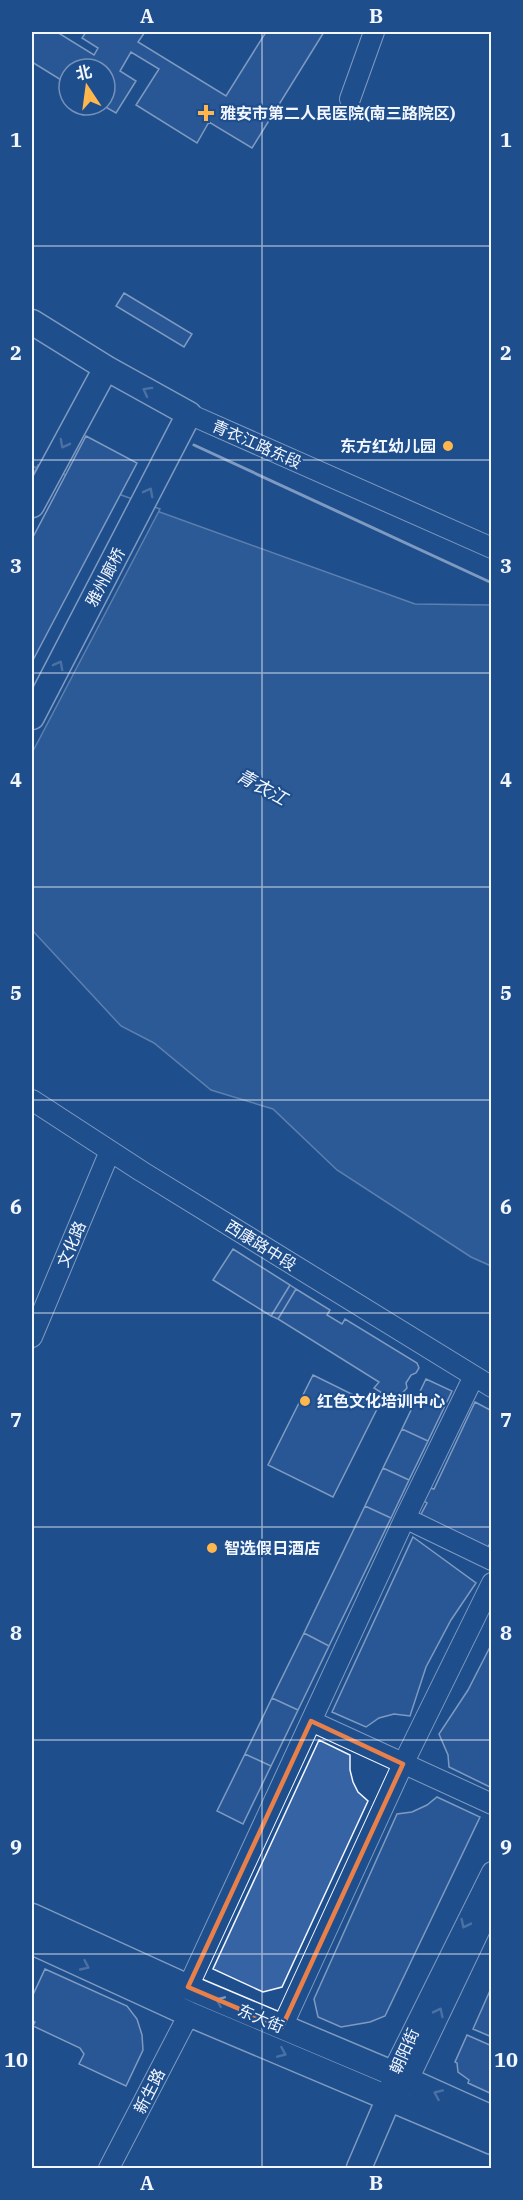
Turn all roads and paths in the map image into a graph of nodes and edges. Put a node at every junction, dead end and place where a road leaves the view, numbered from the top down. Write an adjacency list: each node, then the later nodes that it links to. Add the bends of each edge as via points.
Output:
1 (374, 32): 2 (street)
2 (350, 99)
3 (32, 322): 4 (main road, 青衣江路东段)
4 (106, 368): 5 (main road, 青衣江路东段, one-way to 4); 6 (main road, one-way to 6)
5 (189, 414): 7 (street, 青衣江路东段); 8 (main road, 雅州廊桥, one-way to 5)
6 (32, 506)
7 (492, 548)
8 (32, 717)
9 (32, 1100): 10 (street, 西康路中段)
10 (110, 1151): 11 (street, 文化路); 12 (street, 西康路中段)
11 (32, 1337)
12 (474, 1376): 13 (street, 西康路中段); 14 (street)
13 (492, 1387)
14 (405, 1518): 15 (street); 17 (street)
15 (492, 1560)
16 (492, 1583): 18 (street)
17 (311, 1721): 18 (street); 24 (street)
18 (403, 1764): 19 (street); 26 (street)
19 (492, 1804)
20 (492, 1872): 27 (street, 朝阳街, one-way to 27)
21 (492, 1904): 27 (street, 朝阳街, one-way to 21)
22 (32, 1916): 24 (main road, 东大街)
23 (32, 1942): 25 (main road, 东大街, one-way to 25)
24 (188, 1988): 26 (main road, 东大街, one-way to 24)
25 (189, 2014): 28 (main road, 东大街, one-way to 28); 31 (street, 新生路)
26 (282, 2027): 27 (main road, 东大街)
27 (400, 2076): 28 (street, 朝阳街); 29 (main road, 东大街, one-way to 27)
28 (389, 2098): 30 (main road, 东大街); 32 (main road)
29 (492, 2118)
30 (492, 2142)
31 (109, 2169)
32 (359, 2169)

